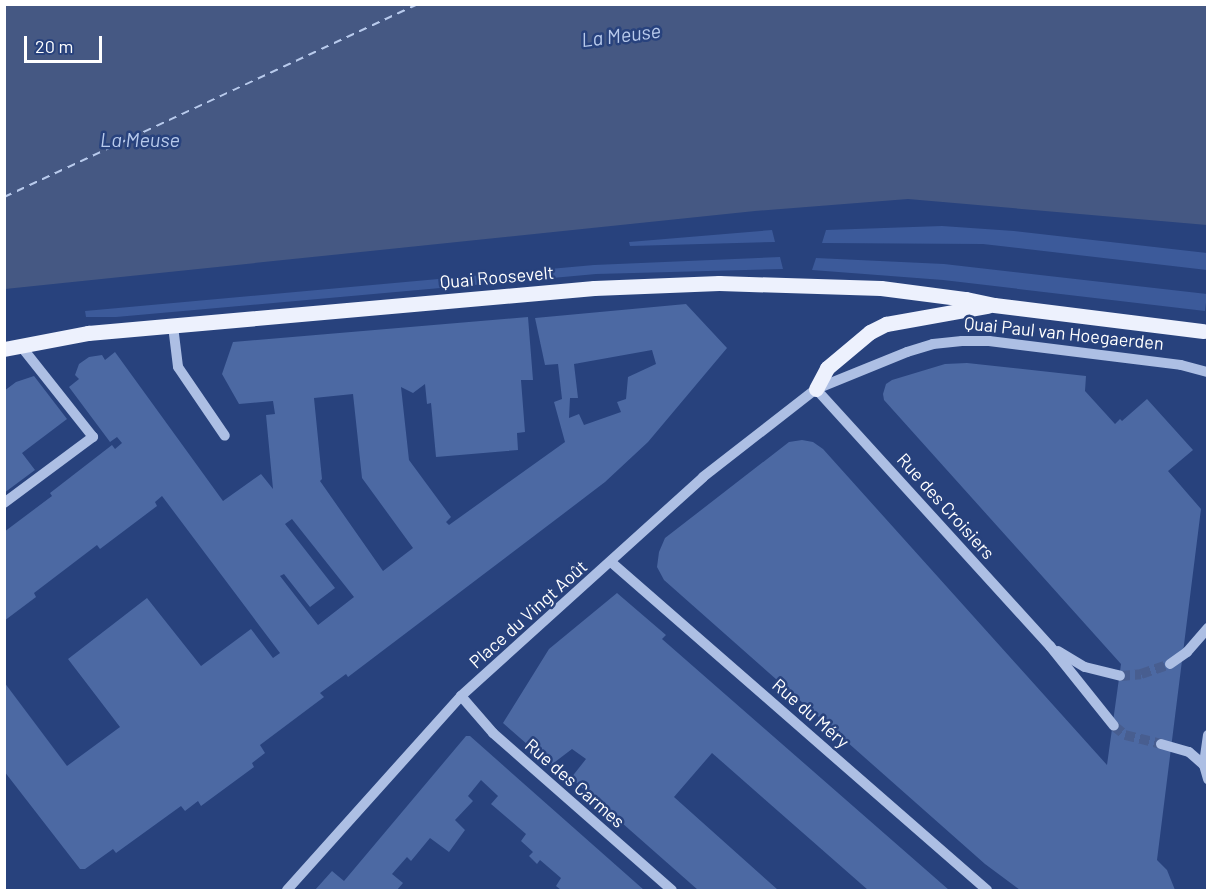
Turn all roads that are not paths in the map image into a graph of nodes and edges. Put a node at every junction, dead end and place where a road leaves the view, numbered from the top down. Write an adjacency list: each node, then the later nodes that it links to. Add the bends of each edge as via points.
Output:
1 (994, 305): 2 (main road, Quai Roosevelt, via 881,288 702,283 594,288); 3 (main road, Quai Paul van Hoegaerden); 7 (main road, via 886,324 870,332 827,368)
2 (173, 326): 4 (main road, Quai Roosevelt, via 88,333); 8 (street, via 178,367)
3 (1203, 331)
4 (21, 346): 5 (main road, Quai Roosevelt); 9 (street, via 93,437)
5 (4, 349)
6 (1208, 372): 7 (street, Quai Paul van Hoegaerden, via 1181,365 962,340 907,352)
7 (816, 389): 10 (street, Place du Vingt Août, via 703,477); 12 (street, Rue des Croisiers)
8 (225, 436)
9 (4, 503)
10 (611, 562): 15 (street, Place du Vingt Août); 23 (street, Rue du Méry)
11 (1208, 628): 13 (street)
12 (1050, 646): 14 (street, Rue des Croisiers, via 1085,667); 16 (street, Rue des Croisiers)
13 (1170, 664)
14 (1120, 676)
15 (461, 696): 21 (street, Place du Vingt Août); 22 (street, Rue des Carmes, via 493,733)
16 (1114, 726)
17 (1208, 735): 19 (street)
18 (1161, 744): 19 (street, via 1189,752)
19 (1204, 765): 20 (street)
20 (1208, 779)
21 (287, 891)
22 (672, 891)
23 (987, 891)

